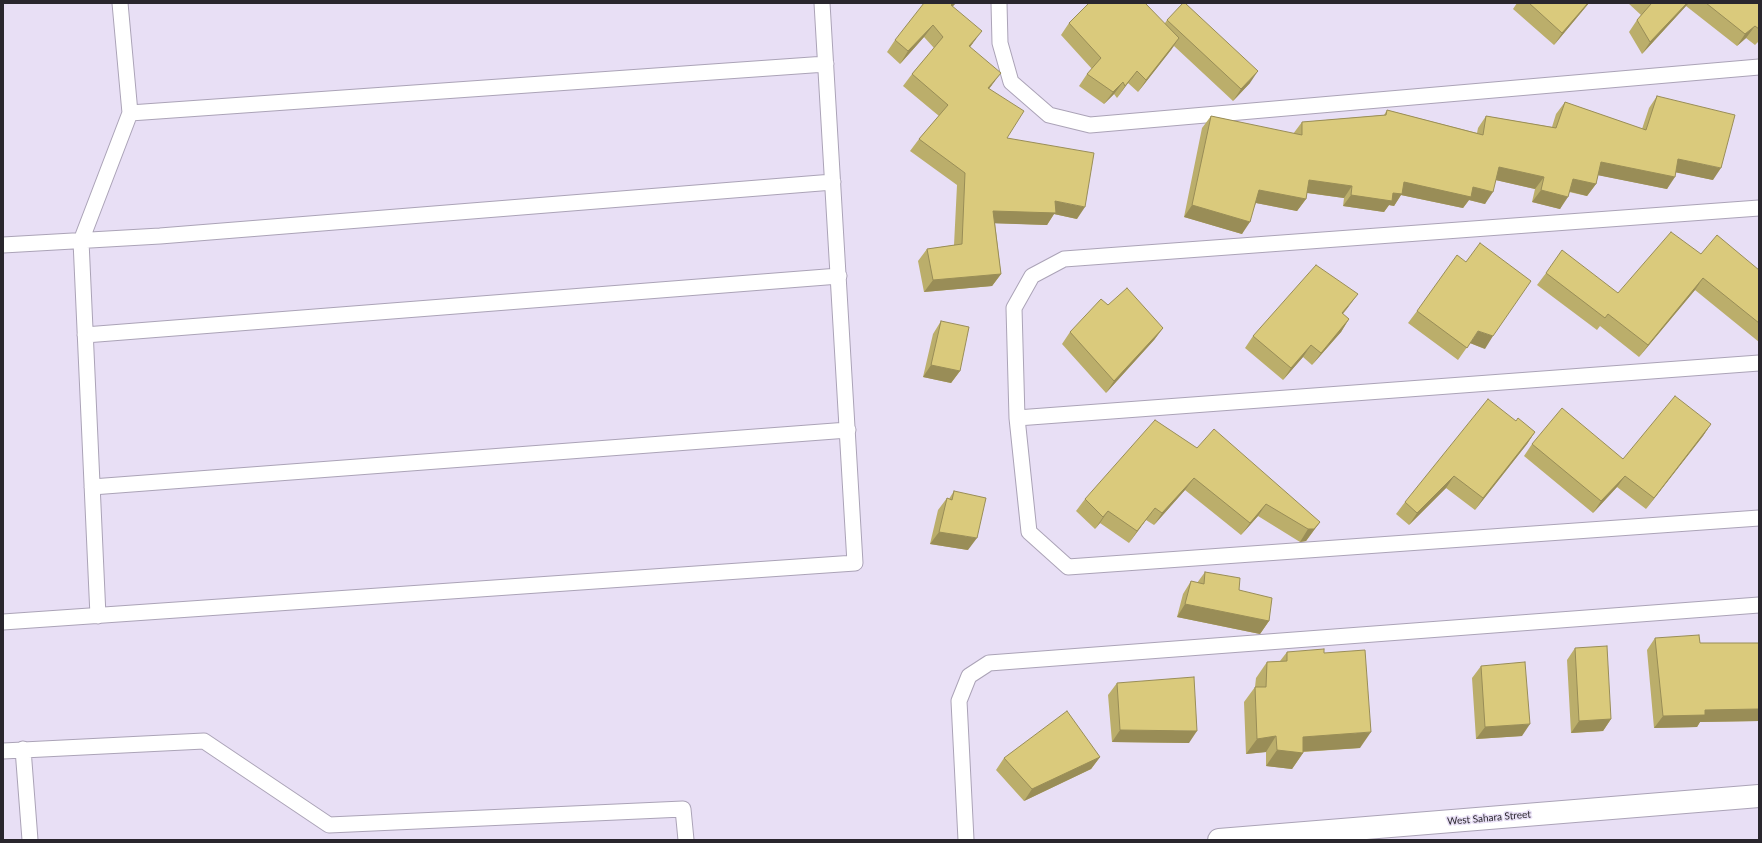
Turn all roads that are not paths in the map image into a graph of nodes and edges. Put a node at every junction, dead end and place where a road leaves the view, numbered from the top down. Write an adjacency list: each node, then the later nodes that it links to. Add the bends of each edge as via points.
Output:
1 (120, 3): 6 (lane)
2 (822, 3): 4 (lane)
3 (999, 3): 5 (lane, via 1000,44 1011,82 1049,115 1090,125)
4 (826, 64): 6 (lane); 7 (lane)
5 (1759, 67)
6 (130, 113): 9 (lane)
7 (833, 182): 9 (lane); 11 (lane)
8 (1759, 208): 14 (lane, via 1064,259 1032,276 1014,308)
9 (81, 241): 10 (lane); 12 (lane)
10 (3, 245)
11 (839, 276): 12 (lane); 15 (lane)
12 (85, 335): 16 (lane)
13 (1759, 363): 14 (lane)
14 (1017, 418): 17 (lane, via 1029,532 1068,567)
15 (848, 430): 16 (lane); 19 (lane, via 855,563)
16 (92, 487): 19 (lane)
17 (1759, 518)
18 (1759, 605): 26 (lane, via 989,663 969,676 959,701)
19 (98, 616): 20 (lane)
20 (3, 622)
21 (23, 749): 22 (lane); 24 (lane); 25 (lane, via 204,741 329,825 683,810)
22 (3, 751)
23 (1759, 796): 27 (street, West Sahara Street)
24 (30, 840)
25 (686, 840)
26 (966, 840)
27 (1219, 840)

